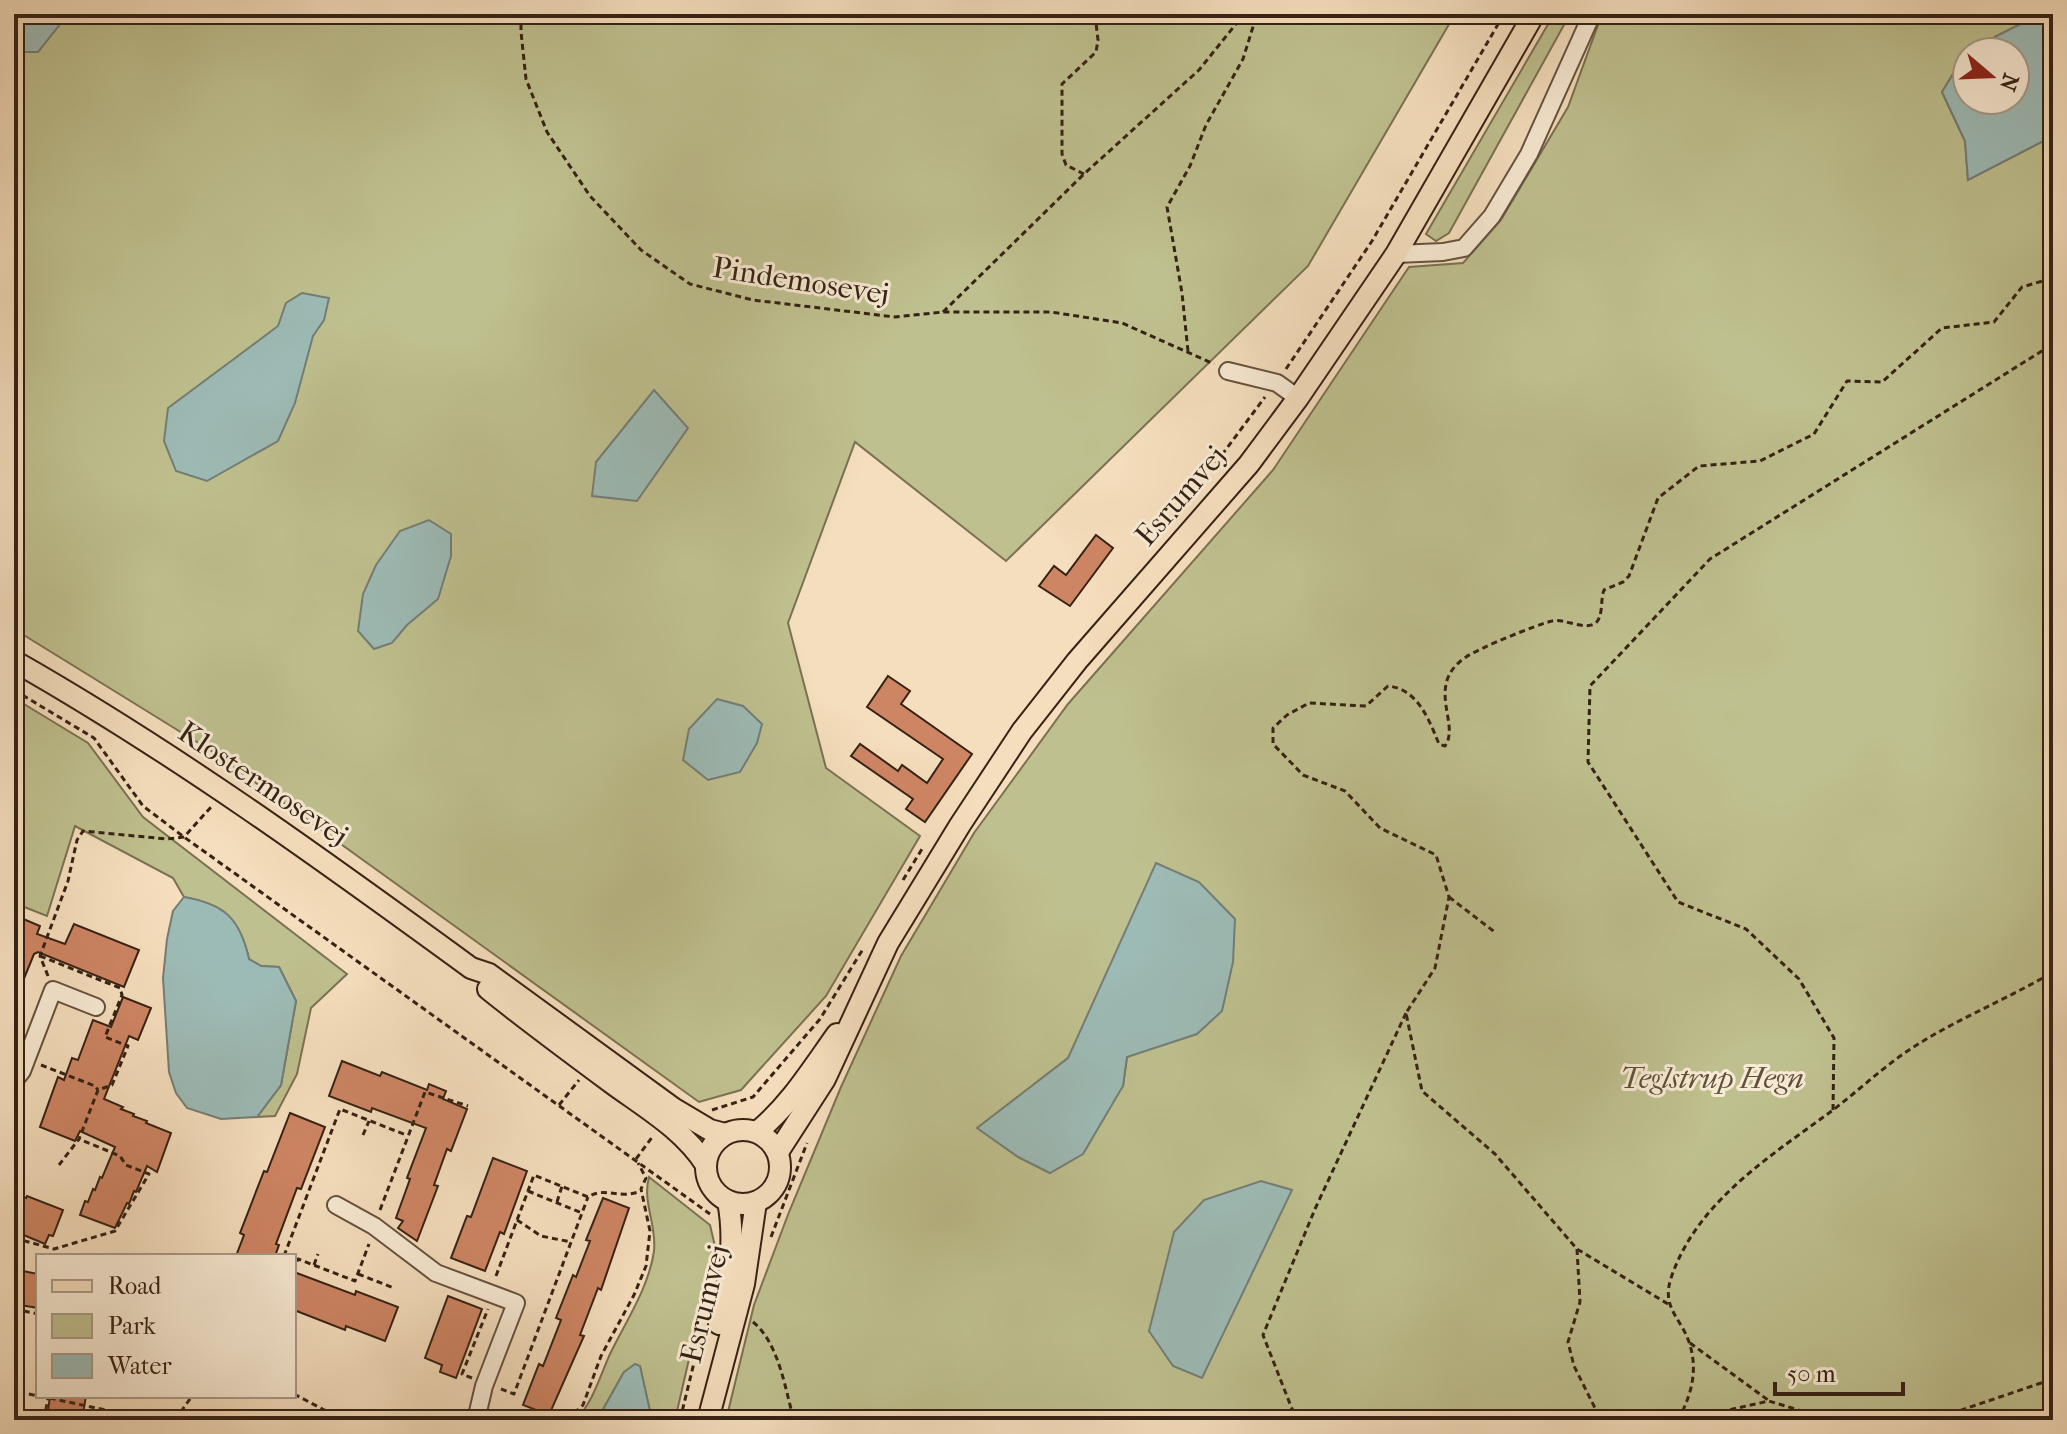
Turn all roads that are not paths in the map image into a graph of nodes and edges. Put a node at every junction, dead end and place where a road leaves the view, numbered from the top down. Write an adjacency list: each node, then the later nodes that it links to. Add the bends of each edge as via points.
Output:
1 (1534, 14): 3 (main road, Esrumvej)
2 (1592, 14): 3 (street, via 1529,154 1492,216 1464,248)
3 (1396, 254): 5 (main road, Esrumvej)
4 (1228, 371): 5 (street, via 1277,383)
5 (1298, 398): 8 (main road, Esrumvej, via 1249,464 1022,731 888,943)
6 (14, 661): 7 (main road, Klostermosevej, via 224,792)
7 (471, 968): 12 (main road, Klostermosevej, via 489,974 673,1108); 14 (main road, Klostermosevej, via 485,987 693,1146)
8 (858, 1005): 11 (main road, Esrumvej, via 793,1097); 13 (main road, Esrumvej, via 825,1079)
9 (96, 1007): 10 (street, via 53,990)
10 (14, 1081)
11 (757, 1132): 12 (main road); 13 (main road)
12 (725, 1134): 14 (main road, via 711,1147)
13 (778, 1152): 16 (main road, via 778,1181)
14 (706, 1165): 15 (main road, via 711,1187)
15 (728, 1201): 16 (main road); 19 (main road, Esrumvej, via 732,1255)
16 (756, 1202): 20 (main road, Esrumvej, via 744,1284)
17 (336, 1205): 18 (street, via 436,1273 516,1303)
18 (476, 1420)
19 (697, 1420)
20 (708, 1420)

